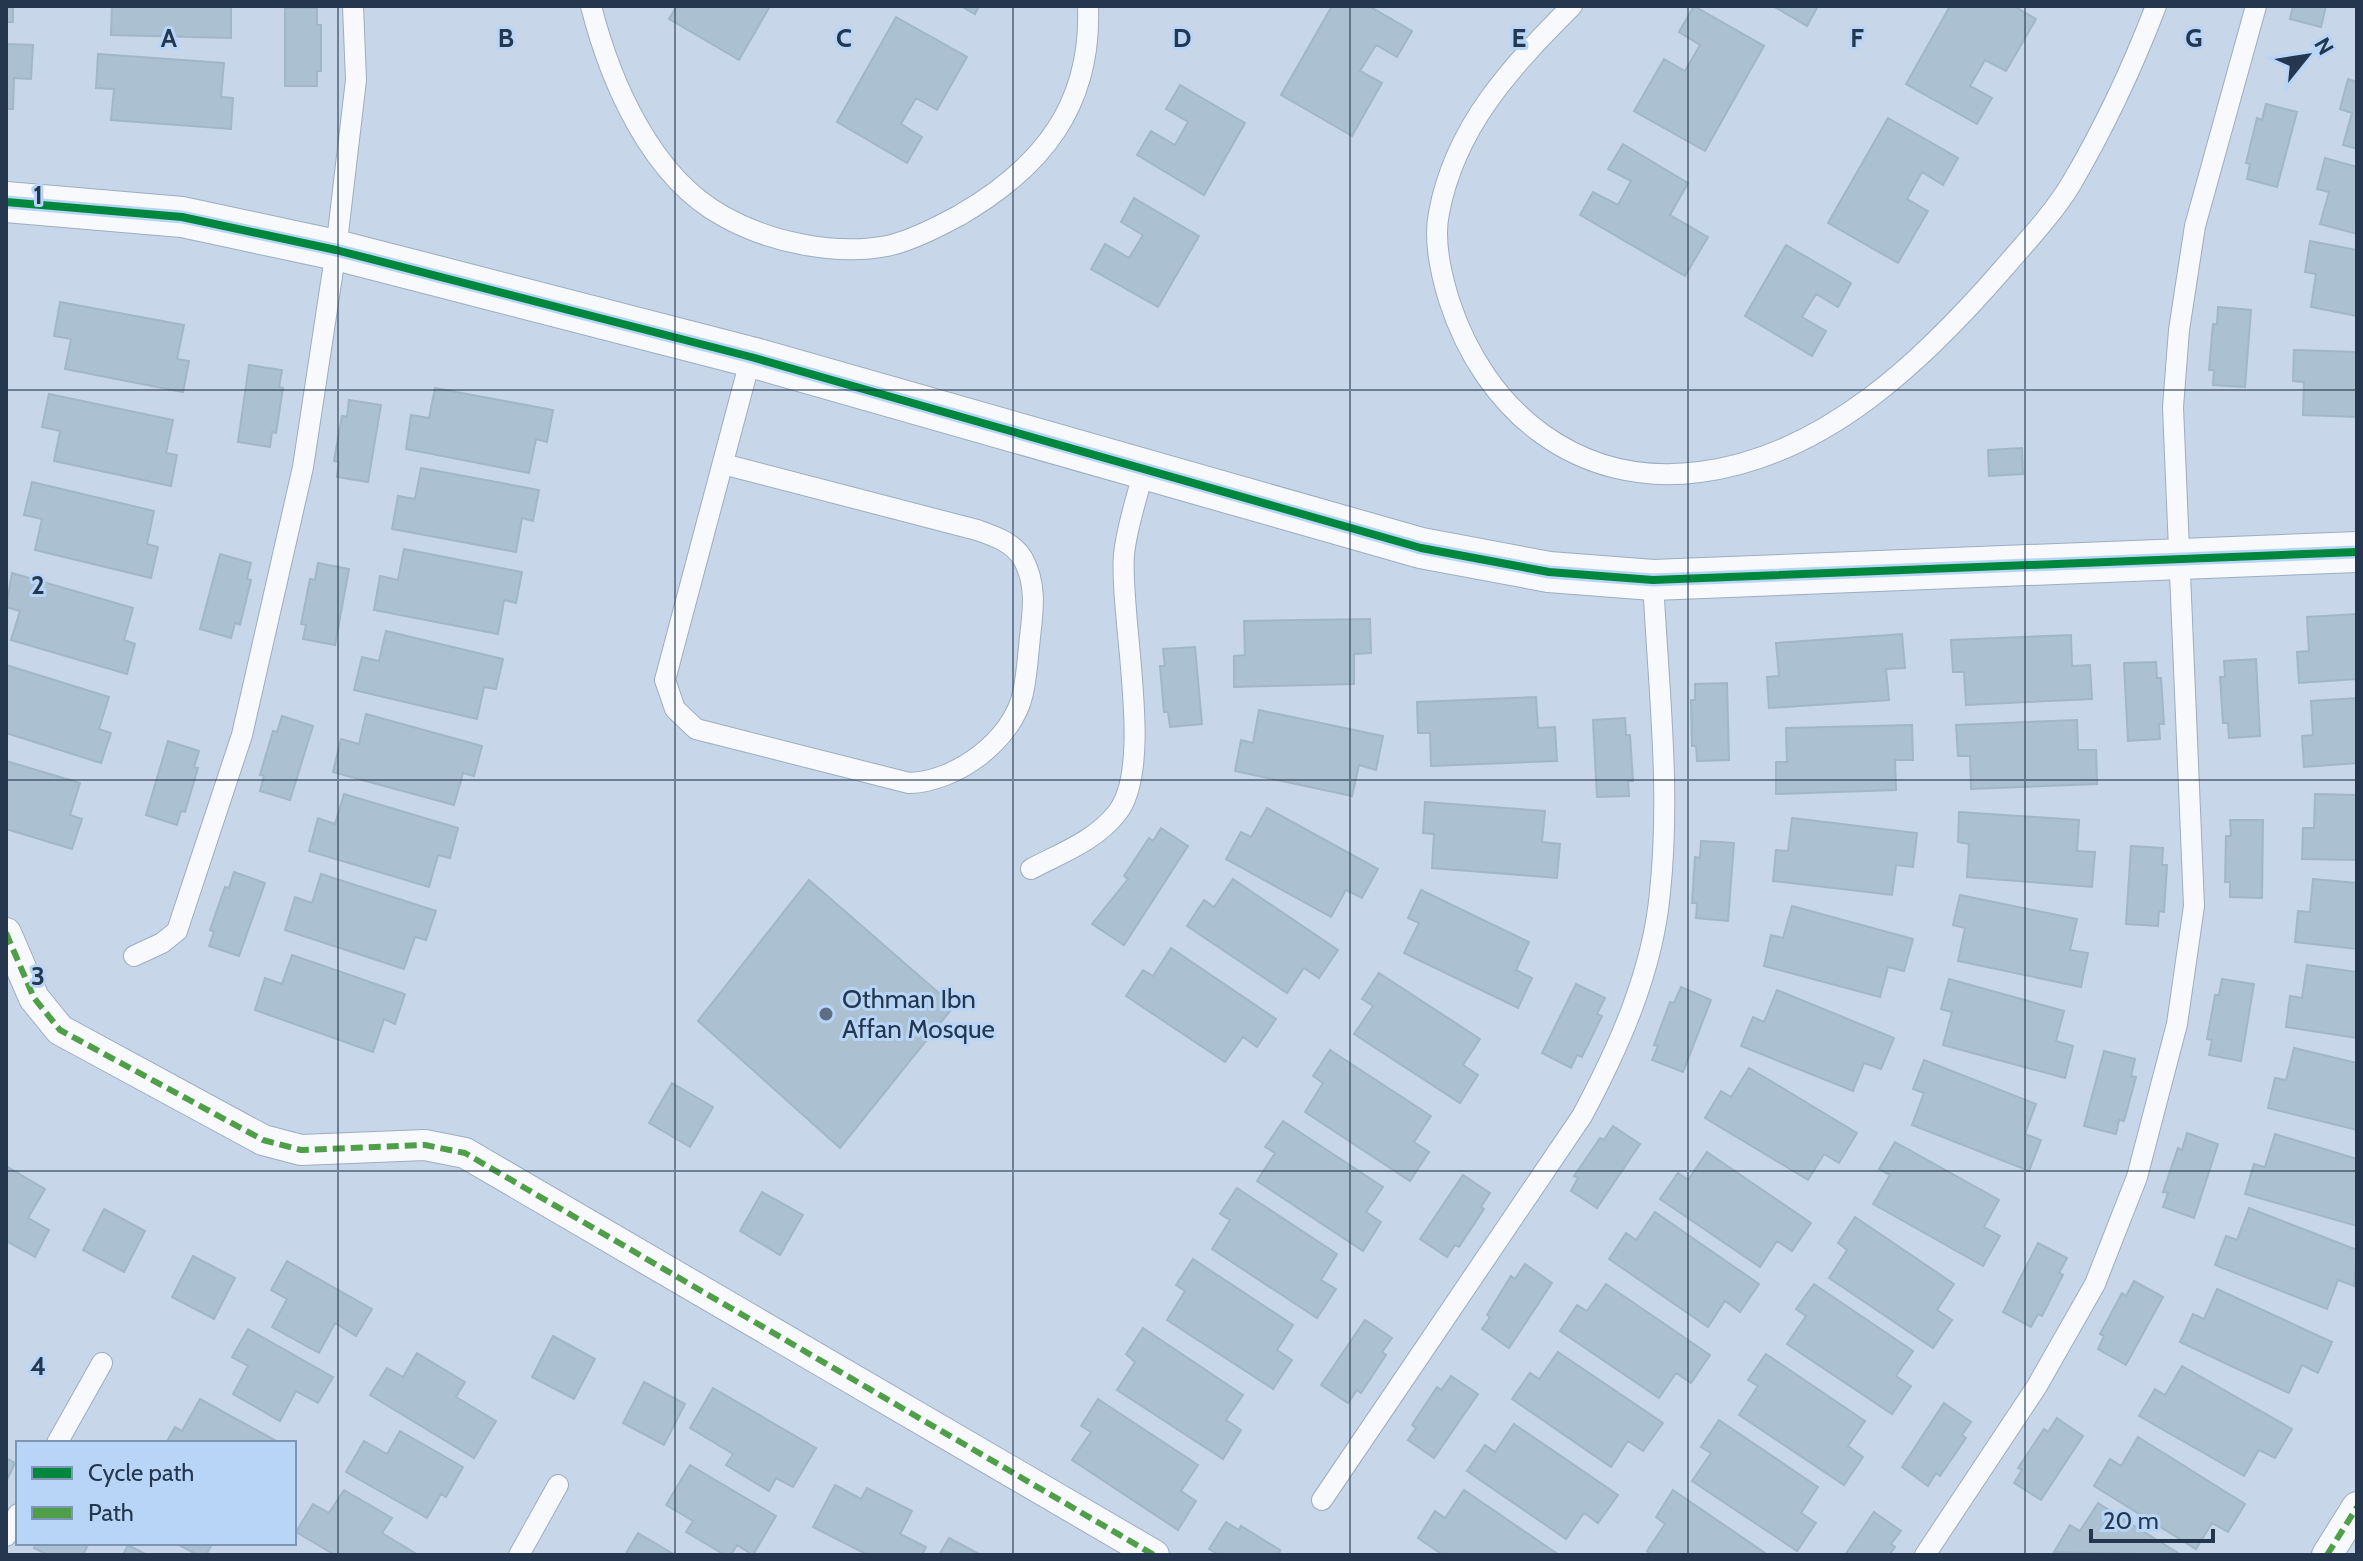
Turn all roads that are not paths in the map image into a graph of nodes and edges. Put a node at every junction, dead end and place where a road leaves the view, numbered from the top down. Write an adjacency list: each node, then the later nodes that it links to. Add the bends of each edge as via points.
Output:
1 (353, 6): 8 (lane, via 356,80)
2 (591, 6): 3 (lane, via 604,55 634,119 673,175 721,215 765,235 830,248 888,246 942,225 994,195 1031,165 1063,121 1081,71)
3 (1088, 6)
4 (1572, 6): 5 (lane, via 1514,64 1481,107 1455,158 1438,216 1440,273 1457,327 1490,385 1531,430 1580,455 1640,473 1700,472 1773,454 1830,424 1897,377 1962,316 2070,186)
5 (2156, 6)
6 (2256, 6): 13 (lane, via 2195,226 2179,330 2173,407)
7 (6, 202): 8 (street, via 182,217)
8 (336, 250): 9 (street); 17 (lane, via 303,467 242,735 177,931)
9 (751, 357): 10 (lane); 11 (street)
10 (723, 464): 10 (lane, via 665,680 668,695 685,720 696,729 909,783 951,774 994,741 1023,695 1034,603 1021,556 1001,538 977,530)
11 (1144, 470): 14 (street, via 1421,548 1549,572); 15 (lane, via 1124,553 1134,743 1130,781 1119,811 1095,836)
12 (2357, 552): 13 (street)
13 (2177, 561): 14 (street); 27 (lane, via 2194,906 2177,1024 2137,1177 2095,1284 2037,1386)
14 (1653, 580): 21 (lane, via 1665,820 1660,895 1643,975 1614,1056 1582,1116)
15 (1031, 869)
16 (6, 933): 26 (street, via 34,998 60,1030 263,1140 301,1150 425,1145 465,1153)
17 (134, 956)
18 (102, 1363): 19 (lane)
19 (58, 1441)
20 (558, 1485): 25 (lane)
21 (1322, 1500)
22 (2357, 1507): 28 (street)
23 (16, 1518): 24 (lane)
24 (6, 1536)
25 (519, 1555)
26 (1154, 1555)
27 (1925, 1555)
28 (2327, 1555)

